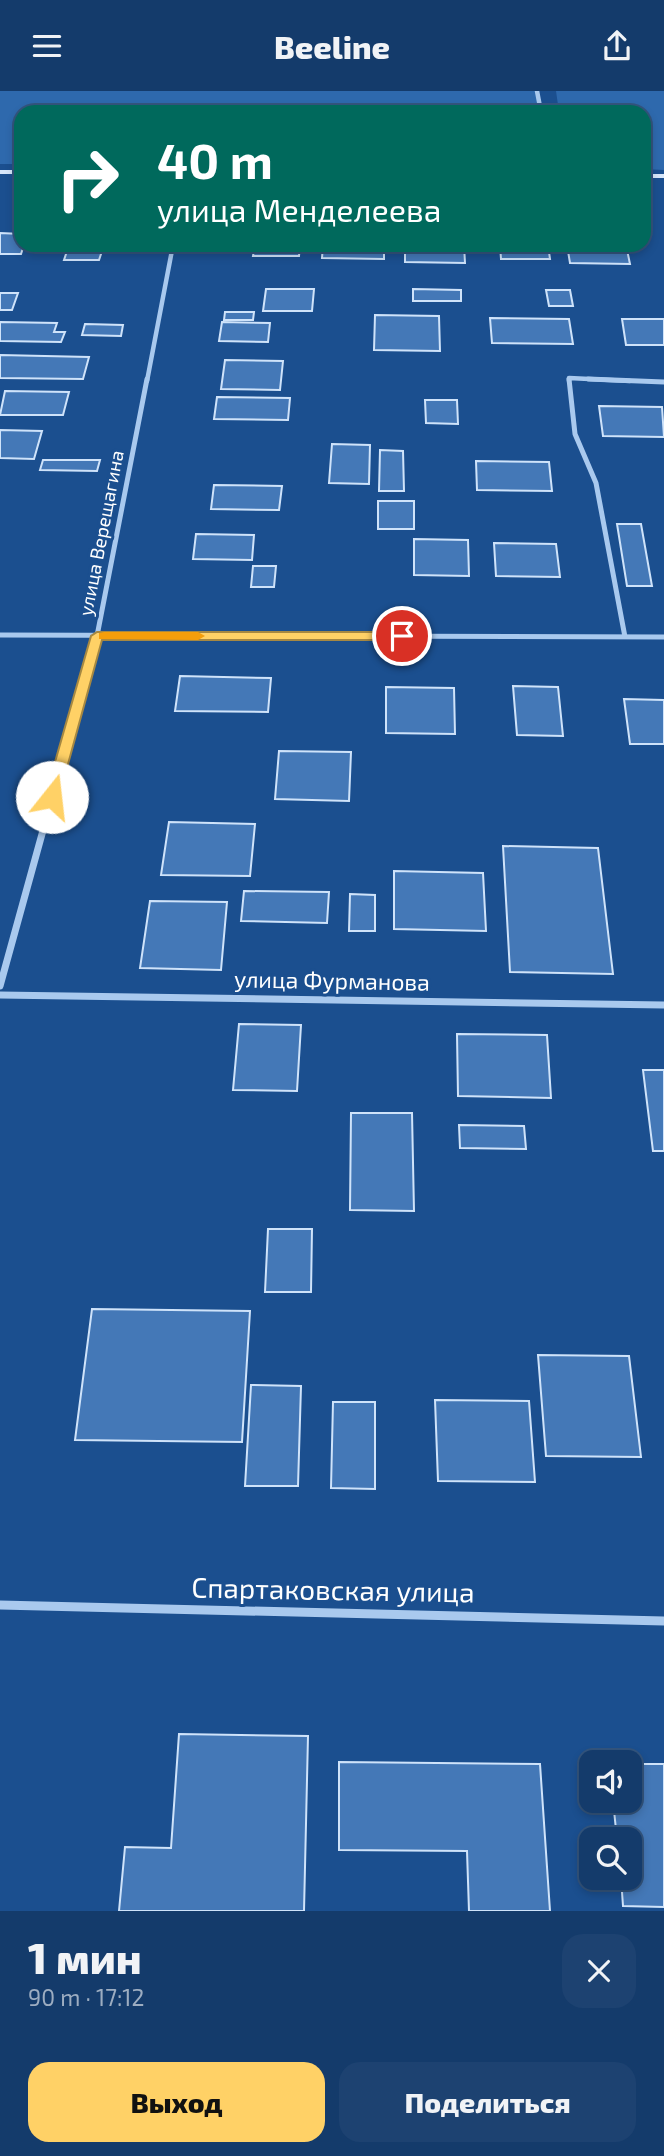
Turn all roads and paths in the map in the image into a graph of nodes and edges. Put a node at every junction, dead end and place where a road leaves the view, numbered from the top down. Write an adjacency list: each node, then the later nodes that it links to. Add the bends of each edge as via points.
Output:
1 (172, 252): 4 (street, улица Верещагина)
2 (664, 382): 5 (street, via 569,378 575,434 596,483)
3 (0, 635): 4 (street)
4 (97, 636): 5 (street); 7 (street, улица Верещагина)
5 (625, 637): 6 (street)
6 (664, 637)
7 (0, 986)
8 (0, 995): 9 (street, улица Фурманова)
9 (664, 1005)
10 (0, 1605): 11 (street, Спартаковская улица)
11 (664, 1621)

